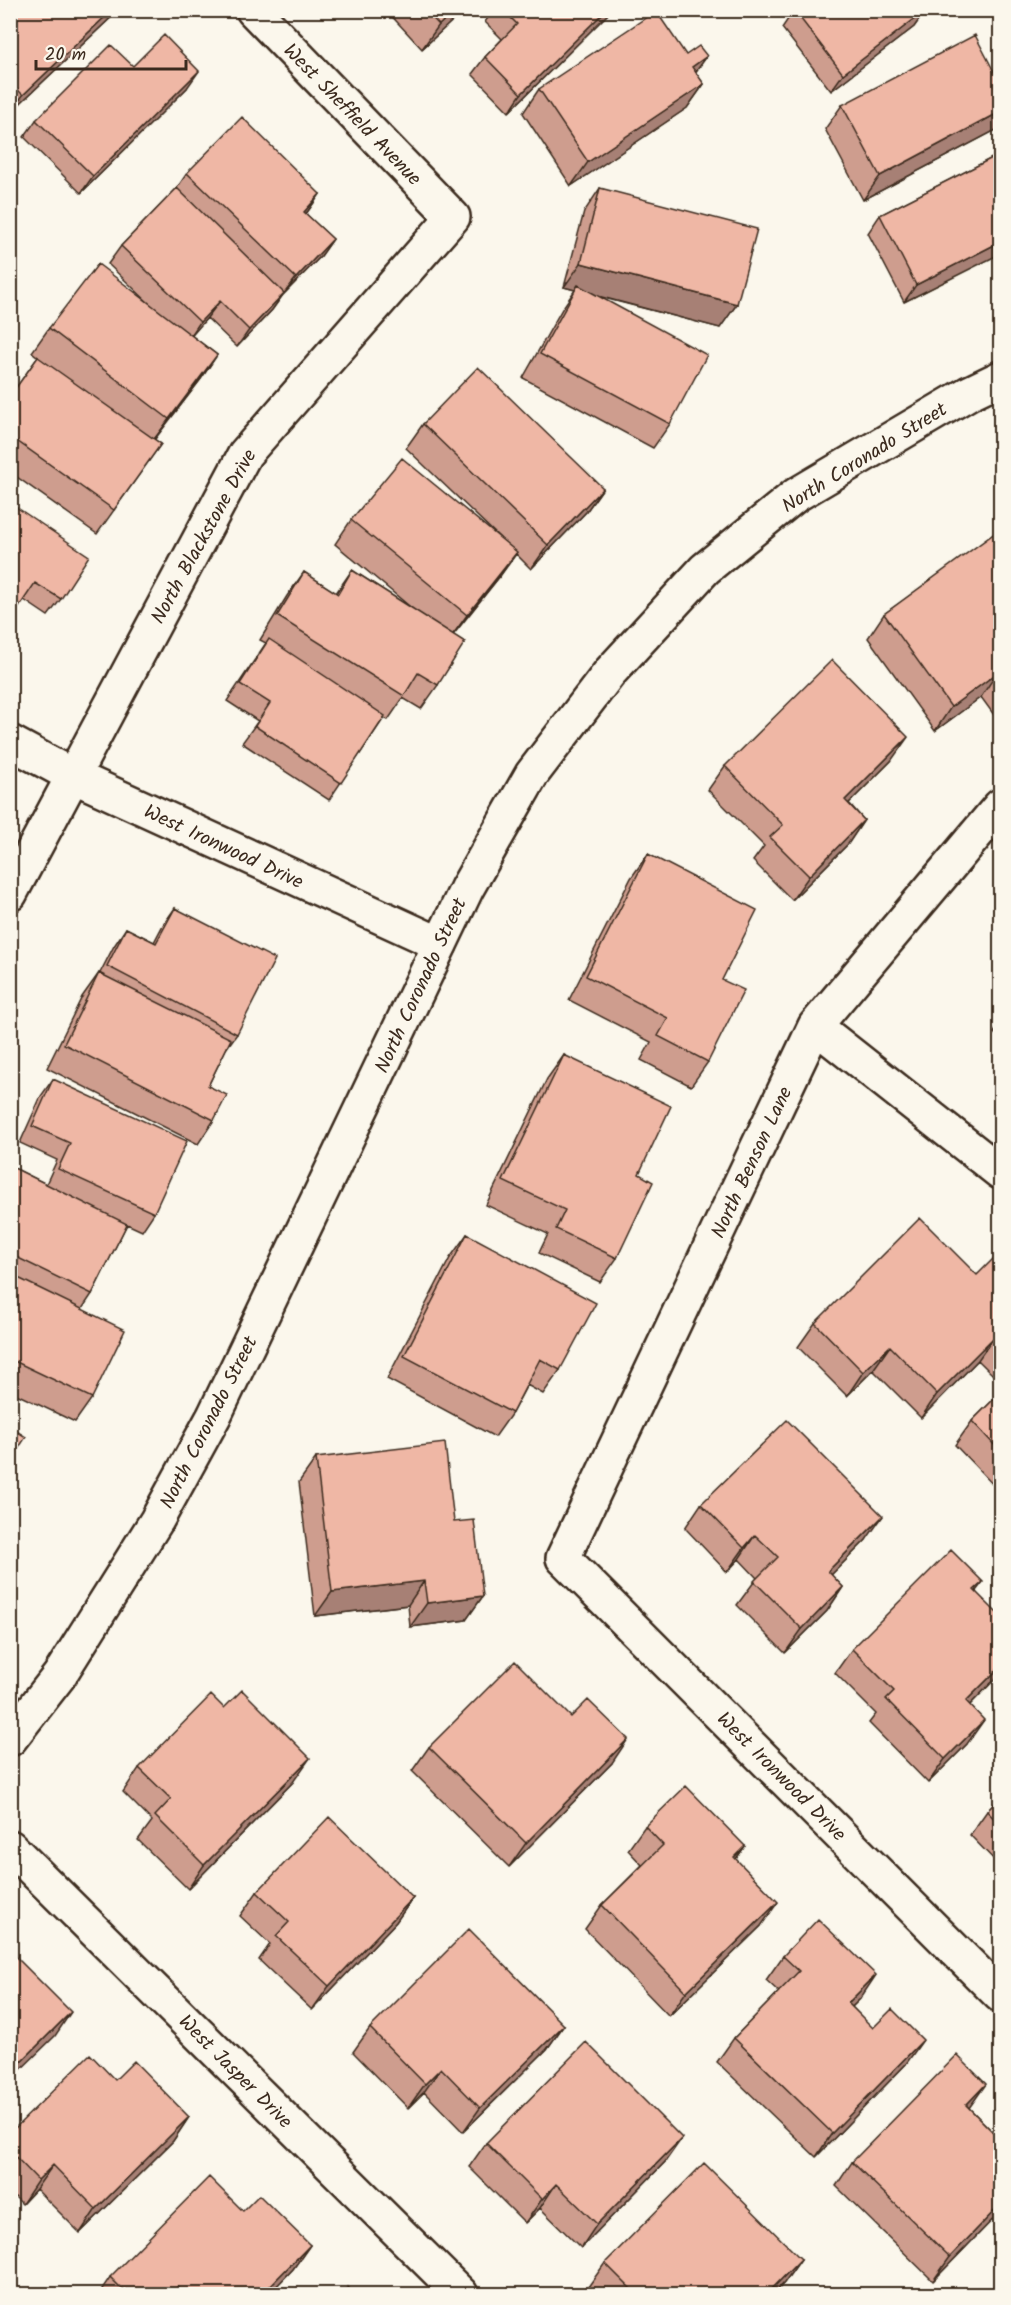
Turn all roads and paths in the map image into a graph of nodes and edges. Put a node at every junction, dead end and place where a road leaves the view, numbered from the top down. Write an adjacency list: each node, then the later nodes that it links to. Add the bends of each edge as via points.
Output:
1 (253, 10): 2 (street, West Sheffield Avenue)
2 (453, 217): 5 (street, North Blackstone Drive, via 245,454)
3 (1000, 378): 8 (street, North Coronado Street, via 796,495 705,570 610,672 532,774)
4 (10, 742): 5 (street, West Ironwood Drive)
5 (73, 776): 7 (street, North Blackstone Drive); 8 (street, West Ironwood Drive)
6 (1000, 806): 9 (street, North Benson Lane)
7 (10, 894)
8 (440, 944): 12 (street, North Coronado Street, via 214,1416 157,1520 59,1676)
9 (815, 1026): 10 (street); 11 (street, North Benson Lane)
10 (1000, 1172)
11 (563, 1558): 14 (street, West Ironwood Drive)
12 (10, 1739)
13 (10, 1847): 15 (street, West Jasper Drive)
14 (1000, 1995)
15 (462, 2295)

